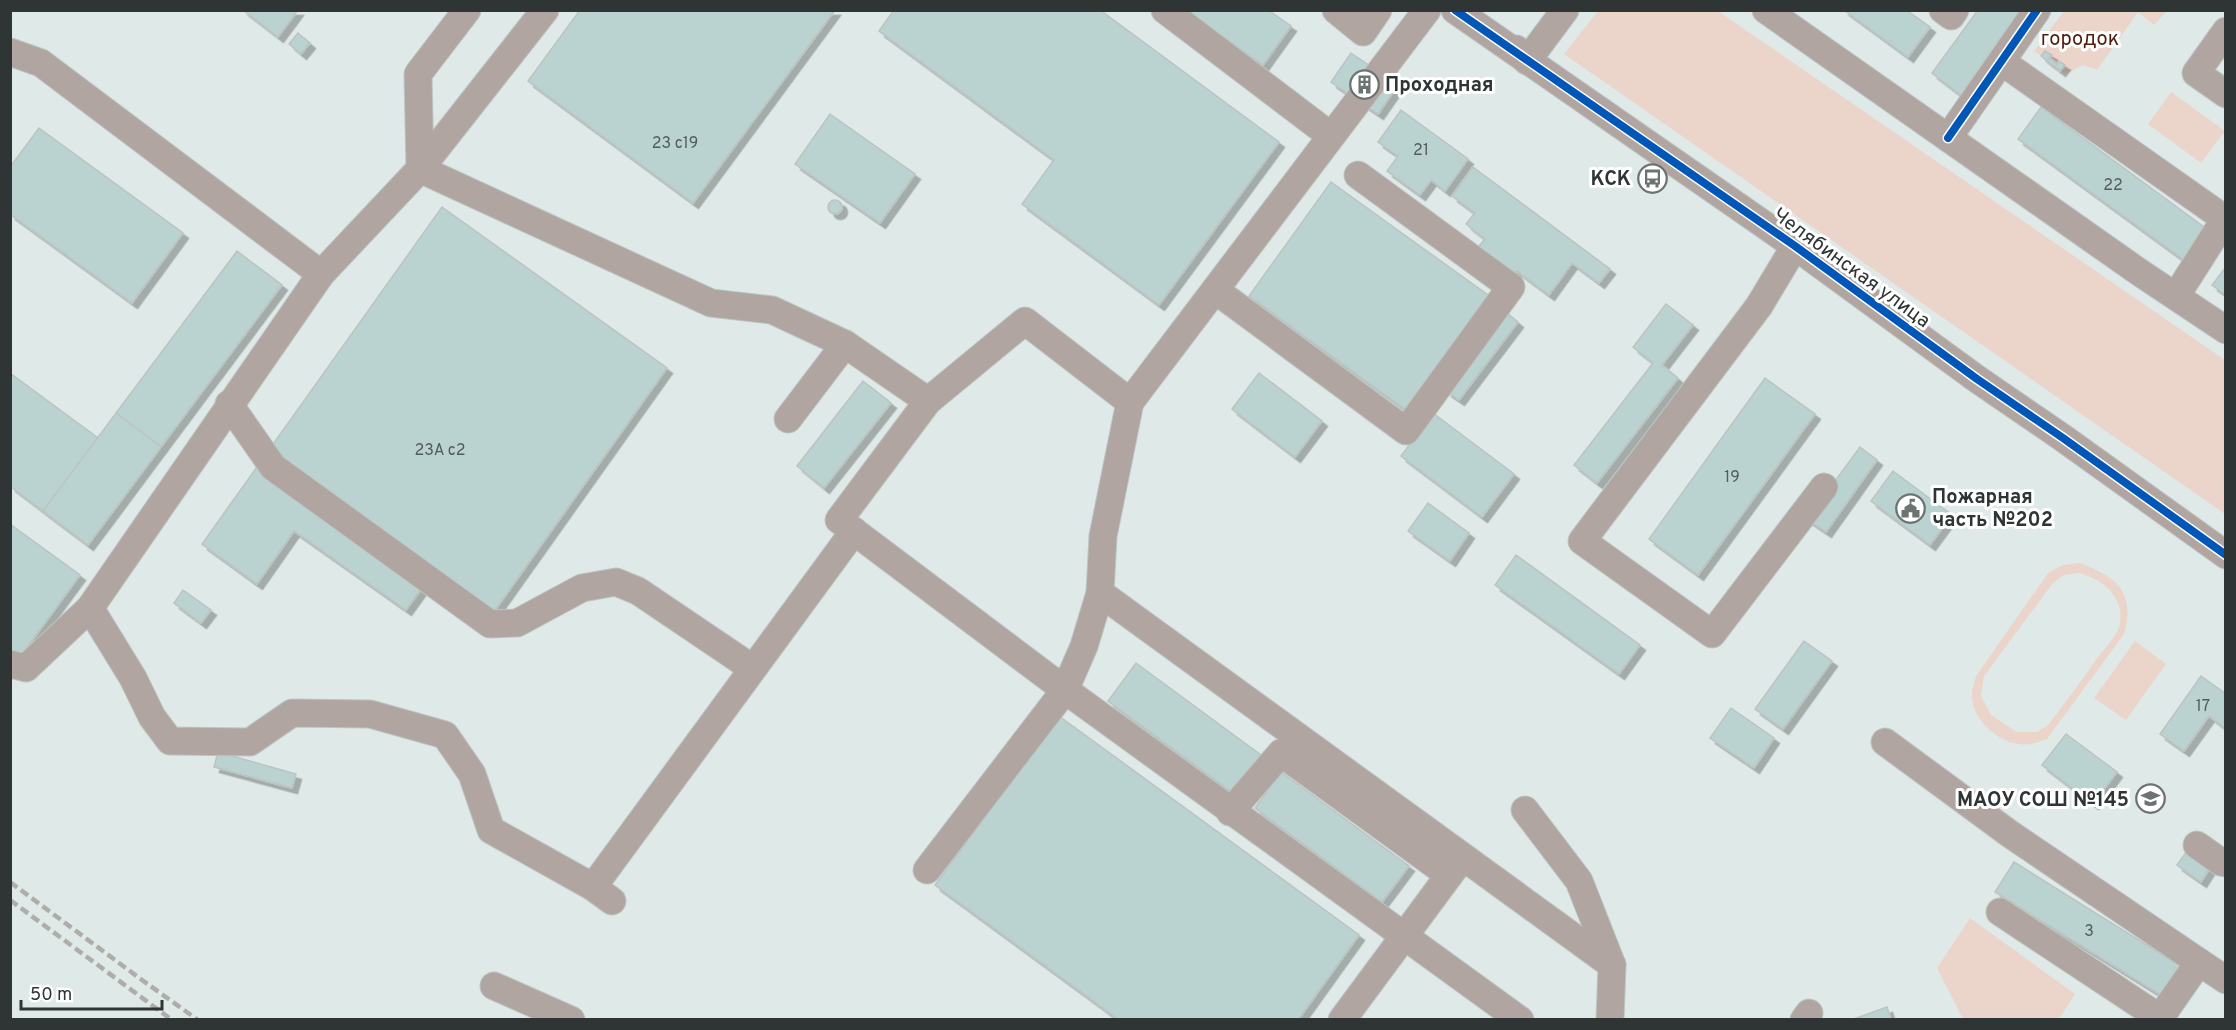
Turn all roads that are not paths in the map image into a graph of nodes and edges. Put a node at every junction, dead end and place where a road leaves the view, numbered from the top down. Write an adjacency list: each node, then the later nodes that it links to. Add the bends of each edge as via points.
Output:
1 (467, 10): 21 (street, via 418,74)
2 (545, 10): 21 (street)
3 (1165, 10): 19 (street)
4 (1336, 10): 5 (street, via 1363,33)
5 (1378, 10)
6 (1427, 10): 19 (street)
7 (1455, 10): 16 (street, Челябинская улица)
8 (1484, 10): 16 (street)
9 (1565, 10): 16 (street)
10 (1766, 10): 20 (street)
11 (1944, 10): 12 (street, via 1951,16)
12 (1955, 10)
13 (2037, 10): 17 (street)
14 (2226, 31): 18 (street, via 2196,73)
15 (10, 52): 25 (street, via 40,63)
16 (1527, 61): 24 (street, Челябинская улица)
17 (2002, 62): 20 (street); 23 (street)
18 (2226, 94)
19 (1330, 136): 26 (street)
20 (1948, 138): 27 (street)
21 (420, 169): 25 (street); 29 (street, via 711,303 771,310)
22 (1358, 175): 26 (street, via 1511,287 1406,431)
23 (2225, 219): 27 (street)
24 (1795, 246): 34 (street, via 1759,306 1582,541 1712,634); 36 (street, Челябинская улица)
25 (321, 274): 32 (street)
26 (1215, 290): 31 (street)
27 (2176, 296): 28 (street)
28 (2226, 330)
29 (845, 344): 30 (street); 33 (street)
30 (928, 401): 31 (street, via 1024,321); 35 (street, via 839,520)
31 (1130, 402): 37 (street, via 1103,537)
32 (229, 404): 38 (street); 40 (street, via 273,468 490,624 517,623 582,588 616,582 638,591)
33 (788, 419)
34 (1824, 487)
35 (854, 531): 40 (street); 41 (street)
36 (2226, 555)
37 (1100, 593): 41 (street); 47 (street)
38 (90, 608): 39 (street, via 26,668); 40 (street, via 152,717 170,741 250,742 292,713 370,714 445,735 472,774 491,830 602,894)
39 (10, 664)
40 (752, 668)
41 (1065, 690): 44 (street); 48 (street)
42 (1885, 741): 51 (street, via 2010,834)
43 (1525, 810): 52 (street, via 1579,881)
44 (1230, 812): 47 (street, via 1281,753); 50 (street)
45 (2197, 845): 46 (street)
46 (2226, 862)
47 (1456, 866): 50 (street); 52 (street)
48 (927, 870)
49 (2000, 912): 51 (street, via 2160,1018)
50 (1404, 937): 56 (street); 57 (street)
51 (2199, 962): 53 (street)
52 (1612, 965): 58 (street)
53 (2226, 980)
54 (494, 986): 55 (street)
55 (571, 1020)
56 (1342, 1020)
57 (1520, 1020)
58 (1610, 1020)

